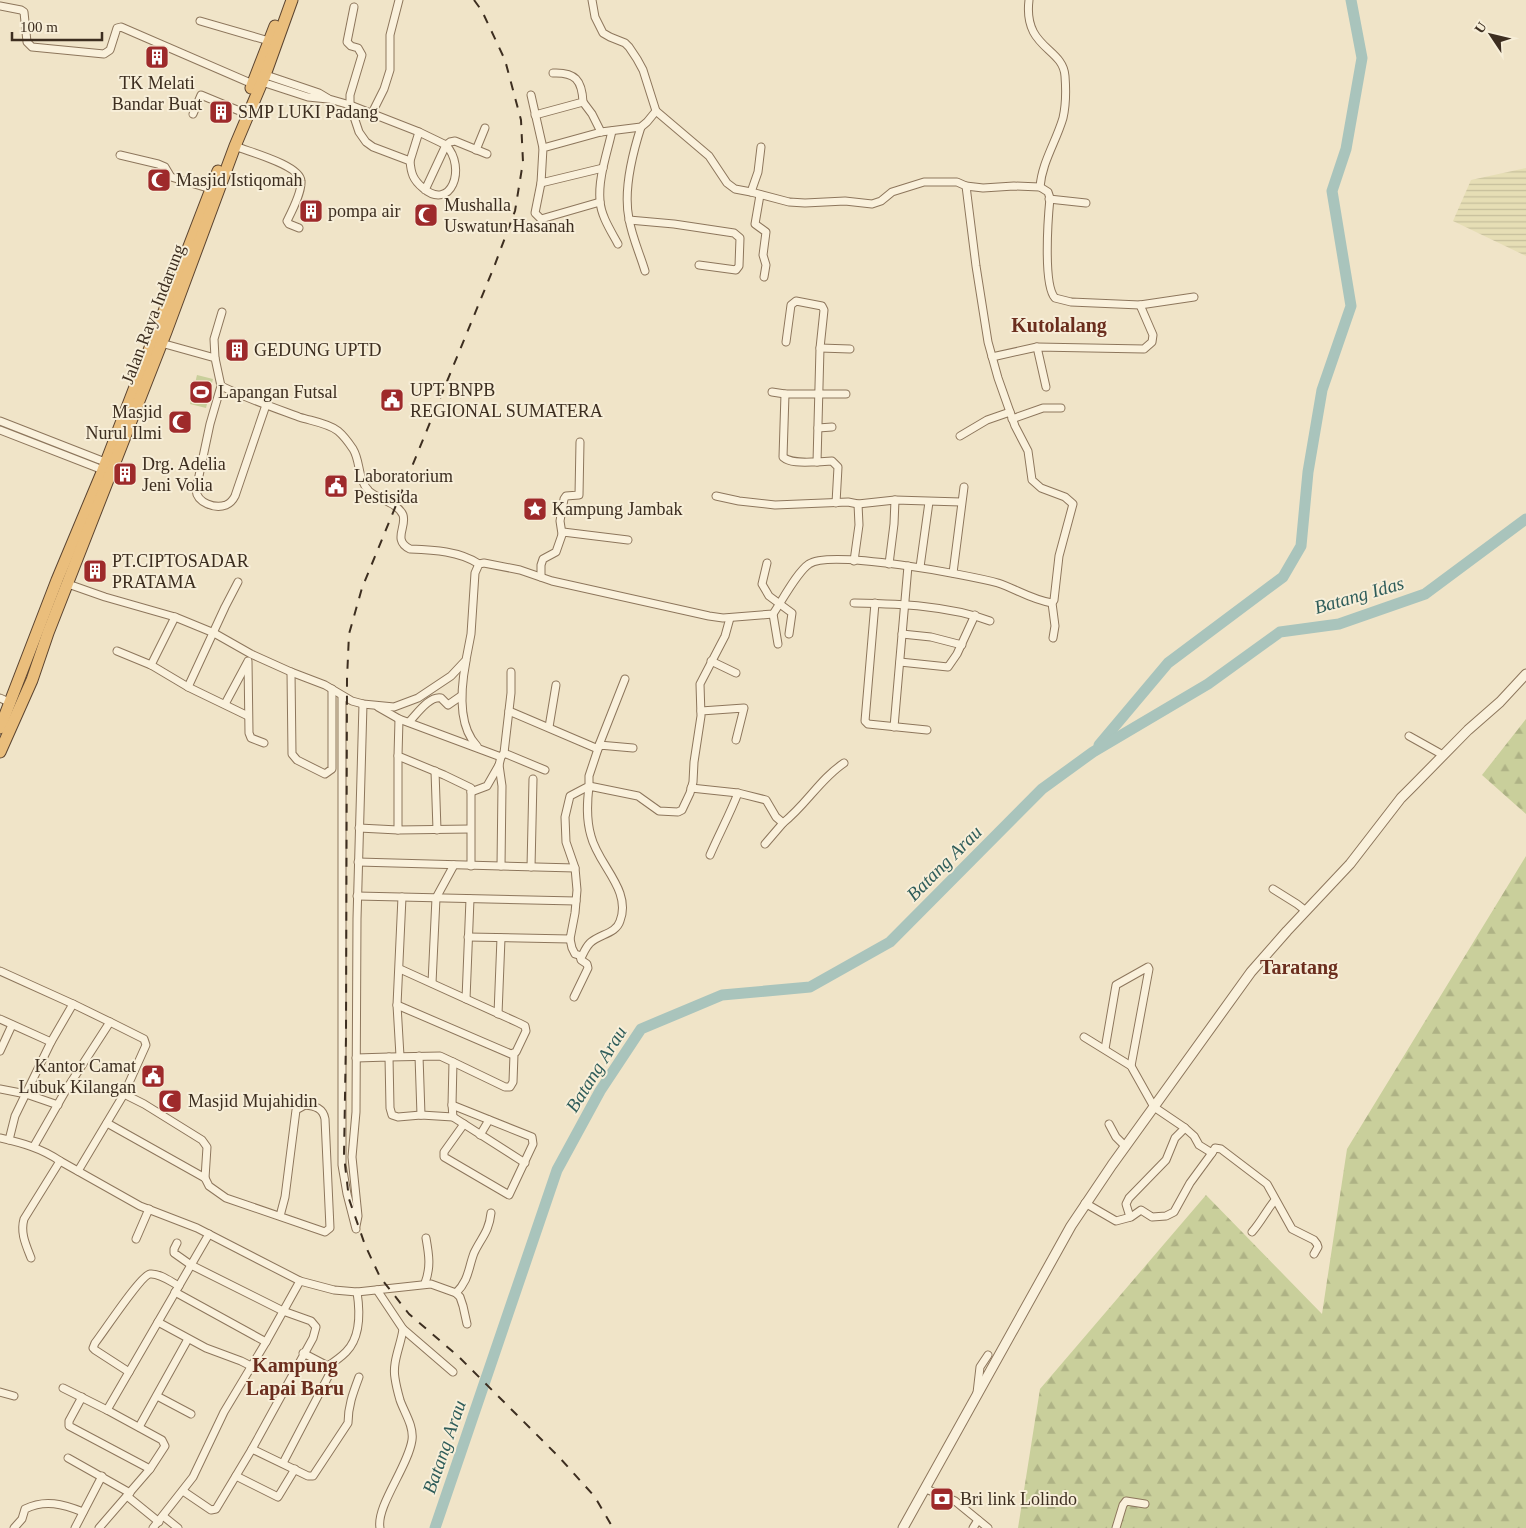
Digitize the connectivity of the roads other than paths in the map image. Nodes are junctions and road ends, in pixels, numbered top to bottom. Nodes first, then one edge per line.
1 (285, 0) edge
2 (292, 0) edge
3 (399, 0) edge
4 (592, 0) edge
5 (1029, 0) edge
6 (0, 6) edge
7 (354, 7) dead end
8 (200, 21) dead end
9 (269, 41) junction
10 (553, 73) dead end
11 (258, 80) junction
12 (531, 95) dead end
13 (583, 102) junction
14 (350, 105) junction
15 (656, 111) junction
16 (242, 112) junction
17 (372, 113) junction
18 (193, 114) dead end
19 (535, 115) junction
20 (641, 127) junction
21 (485, 128) dead end
22 (419, 132) junction
23 (601, 132) junction
24 (612, 132) junction
25 (446, 145) junction
26 (235, 146) junction
27 (761, 146) dead end
28 (543, 148) junction
29 (476, 150) junction
30 (487, 154) dead end
31 (120, 156) dead end
32 (410, 161) junction
33 (604, 168) junction
34 (541, 183) junction
35 (216, 184) junction
36 (966, 186) junction
37 (1040, 187) junction
38 (425, 190) junction
39 (751, 192) junction
40 (760, 195) junction
41 (1050, 199) junction
42 (600, 202) junction
43 (1086, 203) dead end
44 (629, 220) junction
45 (299, 228) dead end
46 (618, 244) dead end
47 (699, 265) dead end
48 (645, 271) dead end
49 (764, 277) dead end
50 (1194, 297) dead end
51 (1140, 305) junction
52 (222, 312) dead end
53 (161, 335) junction
54 (786, 342) dead end
55 (1037, 347) junction
56 (820, 348) junction
57 (850, 349) dead end
58 (992, 356) junction
59 (215, 358) junction
60 (221, 386) junction
61 (1046, 387) dead end
62 (772, 392) dead end
63 (785, 394) junction
64 (818, 394) junction
65 (846, 394) dead end
66 (266, 405) junction
67 (1060, 408) dead end
68 (1011, 415) junction
69 (0, 421) edge
70 (818, 428) junction
71 (832, 428) dead end
72 (0, 430) edge
73 (960, 436) dead end
74 (580, 442) dead end
75 (817, 462) junction
76 (104, 466) junction
77 (964, 487) dead end
78 (716, 496) dead end
79 (894, 500) junction
80 (929, 502) junction
81 (961, 502) junction
82 (836, 503) junction
83 (858, 504) junction
84 (562, 534) junction
85 (628, 540) dead end
86 (854, 561) junction
87 (767, 563) dead end
88 (479, 564) junction
89 (889, 564) junction
90 (908, 566) junction
91 (920, 567) junction
92 (953, 573) junction
93 (541, 577) junction
94 (238, 582) dead end
95 (68, 584) junction
96 (1052, 602) junction
97 (854, 603) dead end
98 (875, 603) junction
99 (780, 604) junction
100 (905, 606) junction
101 (774, 614) junction
102 (975, 615) junction
103 (175, 617) junction
104 (730, 618) junction
105 (990, 620) dead end
106 (214, 633) junction
107 (790, 634) dead end
108 (902, 634) junction
109 (1053, 638) dead end
110 (778, 644) dead end
111 (962, 645) junction
112 (117, 651) dead end
113 (250, 657) junction
114 (466, 660) junction
115 (711, 661) junction
116 (900, 662) junction
117 (151, 665) junction
118 (291, 672) junction
119 (511, 672) dead end
120 (736, 673) dead end
121 (1526, 674) edge
122 (625, 679) dead end
123 (556, 685) dead end
124 (188, 687) junction
125 (332, 689) junction
126 (342, 696) junction
127 (461, 696) junction
128 (5, 700) edge
129 (225, 704) junction
130 (363, 704) junction
131 (377, 706) junction
132 (509, 711) junction
133 (701, 711) junction
134 (248, 716) junction
135 (399, 719) junction
136 (409, 722) junction
137 (549, 727) junction
138 (894, 727) junction
139 (0, 728) edge
140 (927, 730) dead end
141 (1410, 736) dead end
142 (736, 740) dead end
143 (264, 744) dead end
144 (598, 747) junction
145 (479, 748) junction
146 (633, 748) dead end
147 (0, 752) edge
148 (503, 755) junction
149 (1443, 755) junction
150 (398, 756) junction
151 (844, 763) dead end
152 (499, 765) junction
153 (544, 770) dead end
154 (435, 771) junction
155 (534, 779) dead end
156 (589, 786) junction
157 (691, 788) junction
158 (472, 792) junction
159 (738, 793) junction
160 (782, 823) junction
161 (359, 828) junction
162 (470, 829) junction
163 (398, 830) junction
164 (437, 830) junction
165 (765, 844) dead end
166 (710, 855) dead end
167 (358, 862) junction
168 (454, 865) junction
169 (471, 866) junction
170 (501, 866) junction
171 (531, 867) junction
172 (575, 868) junction
173 (1273, 889) dead end
174 (357, 896) junction
175 (402, 897) junction
176 (436, 898) junction
177 (470, 898) junction
178 (576, 901) junction
179 (1306, 911) junction
180 (468, 937) junction
181 (501, 938) junction
182 (570, 939) junction
183 (580, 956) junction
184 (400, 969) junction
185 (0, 971) edge
186 (432, 983) junction
187 (574, 997) dead end
188 (466, 999) junction
189 (73, 1004) junction
190 (397, 1005) junction
191 (498, 1014) junction
192 (0, 1019) edge
193 (110, 1022) junction
194 (12, 1025) junction
195 (1084, 1038) dead end
196 (51, 1042) junction
197 (1105, 1049) junction
198 (0, 1051) edge
199 (514, 1054) junction
200 (400, 1056) junction
201 (419, 1056) junction
202 (389, 1057) junction
203 (356, 1058) junction
204 (452, 1062) junction
205 (1131, 1066) junction
206 (0, 1089) edge
207 (26, 1094) junction
208 (124, 1094) junction
209 (58, 1105) junction
210 (452, 1105) junction
211 (1154, 1107) junction
212 (421, 1115) junction
213 (453, 1117) junction
214 (489, 1120) junction
215 (107, 1123) junction
216 (464, 1124) junction
217 (1109, 1124) dead end
218 (1185, 1128) junction
219 (480, 1135) junction
220 (0, 1138) edge
221 (9, 1140) junction
222 (34, 1146) junction
223 (1125, 1146) junction
224 (1212, 1153) junction
225 (60, 1161) junction
226 (525, 1163) junction
227 (78, 1171) junction
228 (205, 1178) junction
229 (1275, 1200) junction
230 (1085, 1203) junction
231 (149, 1209) junction
232 (491, 1213) dead end
233 (280, 1216) junction
234 (1130, 1217) junction
235 (1252, 1232) dead end
236 (209, 1234) junction
237 (426, 1238) dead end
238 (136, 1239) dead end
239 (177, 1243) dead end
240 (1314, 1254) dead end
241 (31, 1258) dead end
242 (191, 1265) junction
243 (300, 1281) junction
244 (425, 1283) junction
245 (177, 1289) junction
246 (377, 1290) junction
247 (357, 1292) junction
248 (456, 1293) junction
249 (284, 1311) junction
250 (158, 1322) junction
251 (467, 1324) dead end
252 (403, 1329) junction
253 (188, 1339) junction
254 (266, 1342) junction
255 (303, 1353) junction
256 (988, 1355) dead end
257 (251, 1366) junction
258 (328, 1366) junction
259 (129, 1372) junction
260 (453, 1372) dead end
261 (359, 1377) dead end
262 (64, 1388) dead end
263 (0, 1392) edge
264 (14, 1396) dead end
265 (157, 1396) junction
266 (977, 1396) junction
267 (82, 1397) junction
268 (107, 1410) junction
269 (191, 1414) dead end
270 (138, 1427) junction
271 (252, 1449) junction
272 (68, 1458) dead end
273 (283, 1463) junction
274 (150, 1469) junction
275 (295, 1469) junction
276 (102, 1476) junction
277 (236, 1476) junction
278 (926, 1489) junction
279 (183, 1491) junction
280 (128, 1495) junction
281 (1145, 1504) dead end
282 (83, 1512) junction
283 (161, 1519) junction
284 (978, 1520) junction
285 (379, 1527) edge
286 (14, 1528) edge
287 (75, 1528) edge
288 (99, 1528) edge
289 (153, 1528) edge
290 (178, 1528) edge
291 (903, 1528) edge
292 (973, 1528) edge
293 (988, 1528) edge
294 (1116, 1528) edge

1 - 9 highway, Jalan Raya Indarung
2 - 11 highway, Jalan Raya Indarung
3 - 17 street
4 - 15 street
5 - 37 street
6 - 11 street
7 - 14 street
8 - 9 street
9 - 11 highway, Jalan Raya Indarung
10 - 13 street
11 - 14 street
11 - 16 highway, Jalan Raya Indarung
11 - 26 highway, Jalan Raya Indarung
12 - 19 street
13 - 19 street
13 - 23 street
14 - 17 street
14 - 32 street
15 - 20 street
15 - 39 street
16 - 18 street
16 - 35 highway, Jalan Raya Indarung
17 - 22 street
19 - 28 street
20 - 24 street
20 - 44 street
21 - 29 street
22 - 25 street
22 - 32 street
23 - 24 street
23 - 28 street
24 - 33 street
25 - 29 street
25 - 38 street
25 - 38 street
26 - 35 highway, Jalan Raya Indarung
26 - 45 street
27 - 39 street
28 - 34 street
29 - 30 street
31 - 35 street
32 - 38 street
33 - 34 street
33 - 42 street
34 - 42 street
35 - 53 highway, Jalan Raya Indarung
36 - 37 street
36 - 40 street
36 - 58 street
37 - 41 street
39 - 40 street
40 - 49 street
41 - 43 street
41 - 51 street
42 - 46 street
44 - 47 street
44 - 48 street
50 - 51 street
51 - 55 street
52 - 59 street
53 - 59 street
53 - 76 highway, Jalan Raya Indarung
53 - 95 highway, Jalan Raya Indarung
54 - 56 street
55 - 58 street
55 - 61 street
56 - 57 street
56 - 64 street
58 - 68 street
59 - 60 street
60 - 66 street
60 - 66 street
62 - 63 street
63 - 64 street
63 - 75 street
64 - 65 street
64 - 70 street
66 - 88 street
67 - 68 street
68 - 73 street
68 - 96 street
69 - 76 street
70 - 71 street
70 - 75 street
72 - 76 street
74 - 84 street
75 - 82 street
76 - 128 highway, Jalan Raya Indarung
77 - 81 street
78 - 82 street
79 - 80 street
79 - 83 street
79 - 89 street
80 - 81 street
80 - 91 street
81 - 92 street
82 - 83 street
83 - 86 street
84 - 85 street
84 - 93 street
86 - 89 street
86 - 99 street
87 - 99 street
88 - 93 street
88 - 114 street
89 - 90 street
90 - 91 street
90 - 100 street
91 - 92 street
92 - 96 street
93 - 104 street
94 - 106 street
95 - 103 street
95 - 147 highway, Jalan Raya Indarung
96 - 109 street
97 - 98 street
98 - 100 street
98 - 138 street
99 - 101 street
99 - 107 street
100 - 102 street
100 - 108 street
101 - 104 street
101 - 110 street
102 - 105 street
102 - 111 street
103 - 106 street
103 - 117 street
104 - 115 street
106 - 113 street
106 - 124 street
108 - 111 street
108 - 116 street
111 - 116 street
112 - 117 street
113 - 118 street
113 - 129 street
113 - 134 street
114 - 127 street
114 - 131 street
115 - 120 street
115 - 133 street
116 - 138 street
117 - 124 street
118 - 125 street
118 - 125 street
119 - 132 street
121 - 149 street
122 - 144 street
123 - 137 street
124 - 129 street
125 - 126 street
126 - 130 street
126 - 203 street
127 - 136 street
127 - 145 street
128 - 139 highway, Jalan Raya Indarung
129 - 134 street
130 - 131 street
130 - 161 street
131 - 135 street
132 - 137 street
132 - 148 street
133 - 142 street
133 - 157 street
134 - 143 street
135 - 136 street
135 - 150 street
136 - 145 street
137 - 144 street
138 - 140 street
141 - 149 street
144 - 146 street
144 - 156 street
145 - 148 street
148 - 152 street
148 - 153 street
149 - 179 street
150 - 154 street
150 - 163 street
151 - 160 street
152 - 158 street
152 - 170 street
154 - 158 street
154 - 164 street
155 - 171 street
156 - 157 street
156 - 172 street
156 - 183 street
157 - 159 street
158 - 162 street
159 - 160 street
159 - 166 street
160 - 165 street
161 - 163 street
161 - 167 street
162 - 164 street
162 - 169 street
163 - 164 street
167 - 168 street
167 - 174 street
168 - 169 street
168 - 176 street
169 - 170 street
170 - 171 street
171 - 172 street
172 - 178 street
173 - 179 street
174 - 175 street
174 - 203 street
175 - 176 street
175 - 184 street
176 - 177 street
176 - 186 street
177 - 178 street
177 - 180 street
178 - 182 street
179 - 211 street
180 - 181 street
180 - 188 street
181 - 182 street
181 - 191 street
182 - 183 street
183 - 187 street
184 - 186 street
184 - 190 street
185 - 189 street
186 - 188 street
188 - 191 street
189 - 193 street
189 - 196 street
190 - 199 street
190 - 200 street
191 - 199 street
192 - 194 street
193 - 208 street
193 - 209 street
194 - 196 street
194 - 198 street
195 - 197 street
196 - 207 street
197 - 205 street
197 - 205 street
199 - 204 street
200 - 201 street
200 - 202 street
201 - 204 street
201 - 212 street
202 - 203 street
202 - 212 street
204 - 210 street
205 - 211 street
206 - 207 street
207 - 209 street
207 - 221 street
208 - 215 street
208 - 228 street
209 - 222 street
210 - 213 street
210 - 214 street
211 - 218 street
211 - 223 street
212 - 213 street
213 - 216 street
214 - 219 street
214 - 226 street
215 - 227 street
215 - 228 street
216 - 219 street
216 - 226 street
217 - 223 street
218 - 224 street
218 - 234 street
219 - 226 street
220 - 221 street
221 - 222 street
222 - 225 street
223 - 230 street
224 - 229 street
224 - 234 street
225 - 227 street
225 - 241 street
227 - 231 street
228 - 233 street
229 - 235 street
229 - 240 street
230 - 234 street
230 - 266 street
231 - 236 street
231 - 238 street
232 - 248 street
233 - 233 street
236 - 242 street
236 - 243 street
237 - 244 street
239 - 242 street
242 - 245 street
242 - 249 street
243 - 247 street
243 - 249 street
244 - 246 street
244 - 248 street
245 - 250 street
245 - 254 street
245 - 259 street
246 - 247 street
246 - 252 street
247 - 258 street
248 - 251 street
249 - 254 street
249 - 255 street
250 - 253 street
250 - 259 street
252 - 260 street
252 - 285 street
253 - 257 street
253 - 265 street
254 - 257 street
255 - 258 street
255 - 271 street
256 - 266 street
257 - 279 street
258 - 273 street
259 - 268 street
261 - 275 street
262 - 267 street
263 - 264 street
265 - 269 street
265 - 270 street
266 - 278 street
267 - 268 street
267 - 274 street
268 - 270 street
270 - 274 street
271 - 273 street
271 - 277 street
272 - 276 street
273 - 275 street
274 - 280 street
275 - 277 street
276 - 280 street
276 - 282 street
277 - 279 street
278 - 284 street
278 - 291 street
279 - 283 street
280 - 283 street
280 - 288 street
281 - 294 street
282 - 286 street
282 - 287 street
283 - 289 street
283 - 290 street
284 - 292 street
284 - 293 street

